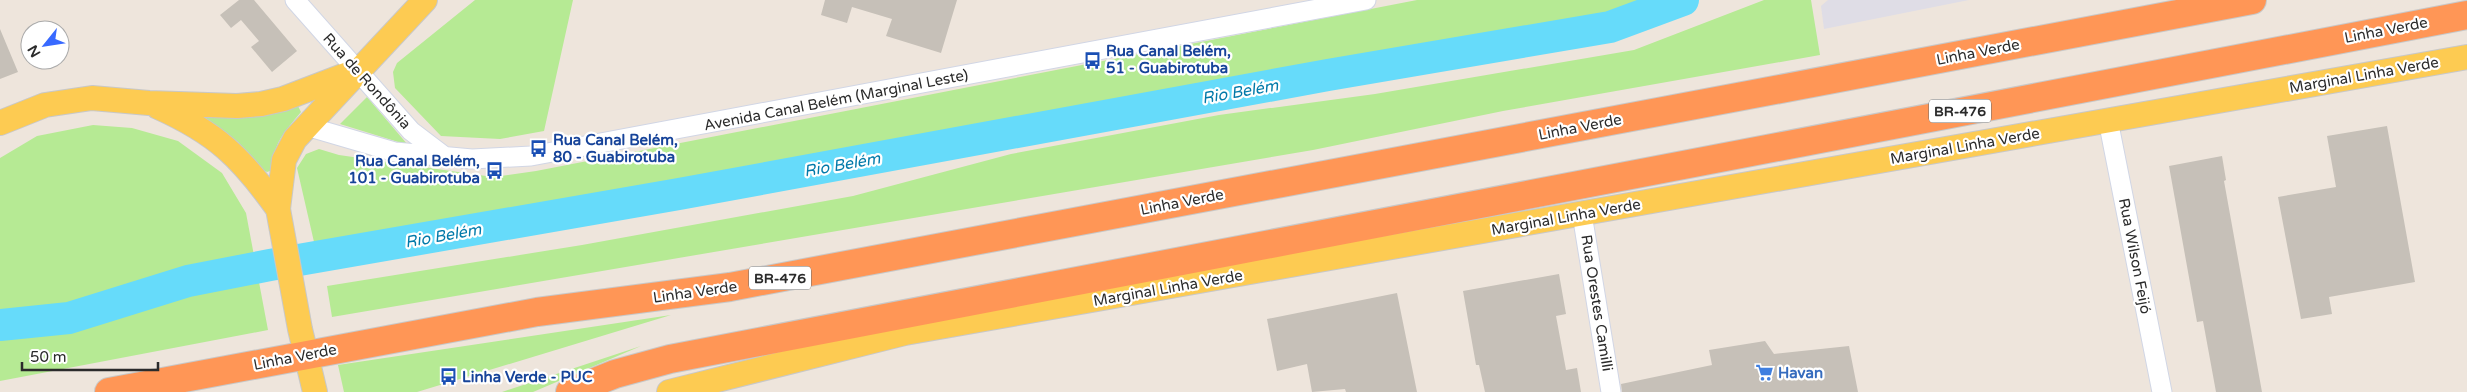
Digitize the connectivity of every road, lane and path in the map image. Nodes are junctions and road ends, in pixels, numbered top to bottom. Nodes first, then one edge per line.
1 (295, 0) edge
2 (425, 0) edge
3 (1366, 0) edge
4 (2252, 0) edge
5 (2467, 14) edge
6 (2467, 57) edge
7 (358, 70) junction
8 (148, 103) junction
9 (2108, 120) junction
10 (0, 123) edge
11 (306, 126) junction
12 (444, 156) junction
13 (278, 209) junction
14 (1582, 214) junction
15 (306, 356) junction
16 (109, 392) edge
17 (315, 392) edge
18 (570, 392) edge
19 (669, 392) edge
20 (1611, 392) edge
21 (2162, 392) edge

1 - 7 street, Rua de Rondônia
2 - 7 main road
3 - 12 street, Avenida Canal Belém (Marginal Leste)
4 - 15 highway, Linha Verde / BR-476
5 - 18 highway, Linha Verde / BR-476
6 - 9 main road, Marginal Linha Verde
7 - 8 main road
7 - 11 main road
7 - 12 street, Rua de Rondônia
8 - 10 main road
8 - 13 main road
9 - 14 main road, Marginal Linha Verde
9 - 21 street, Rua Wilson Feijó
11 - 12 street, Avenida Canal Belém (Marginal Leste)
11 - 13 main road
13 - 15 main road
14 - 19 main road, Marginal Linha Verde
14 - 20 street, Rua Orestes Camilli
15 - 16 highway, Linha Verde / BR-476
15 - 17 main road

